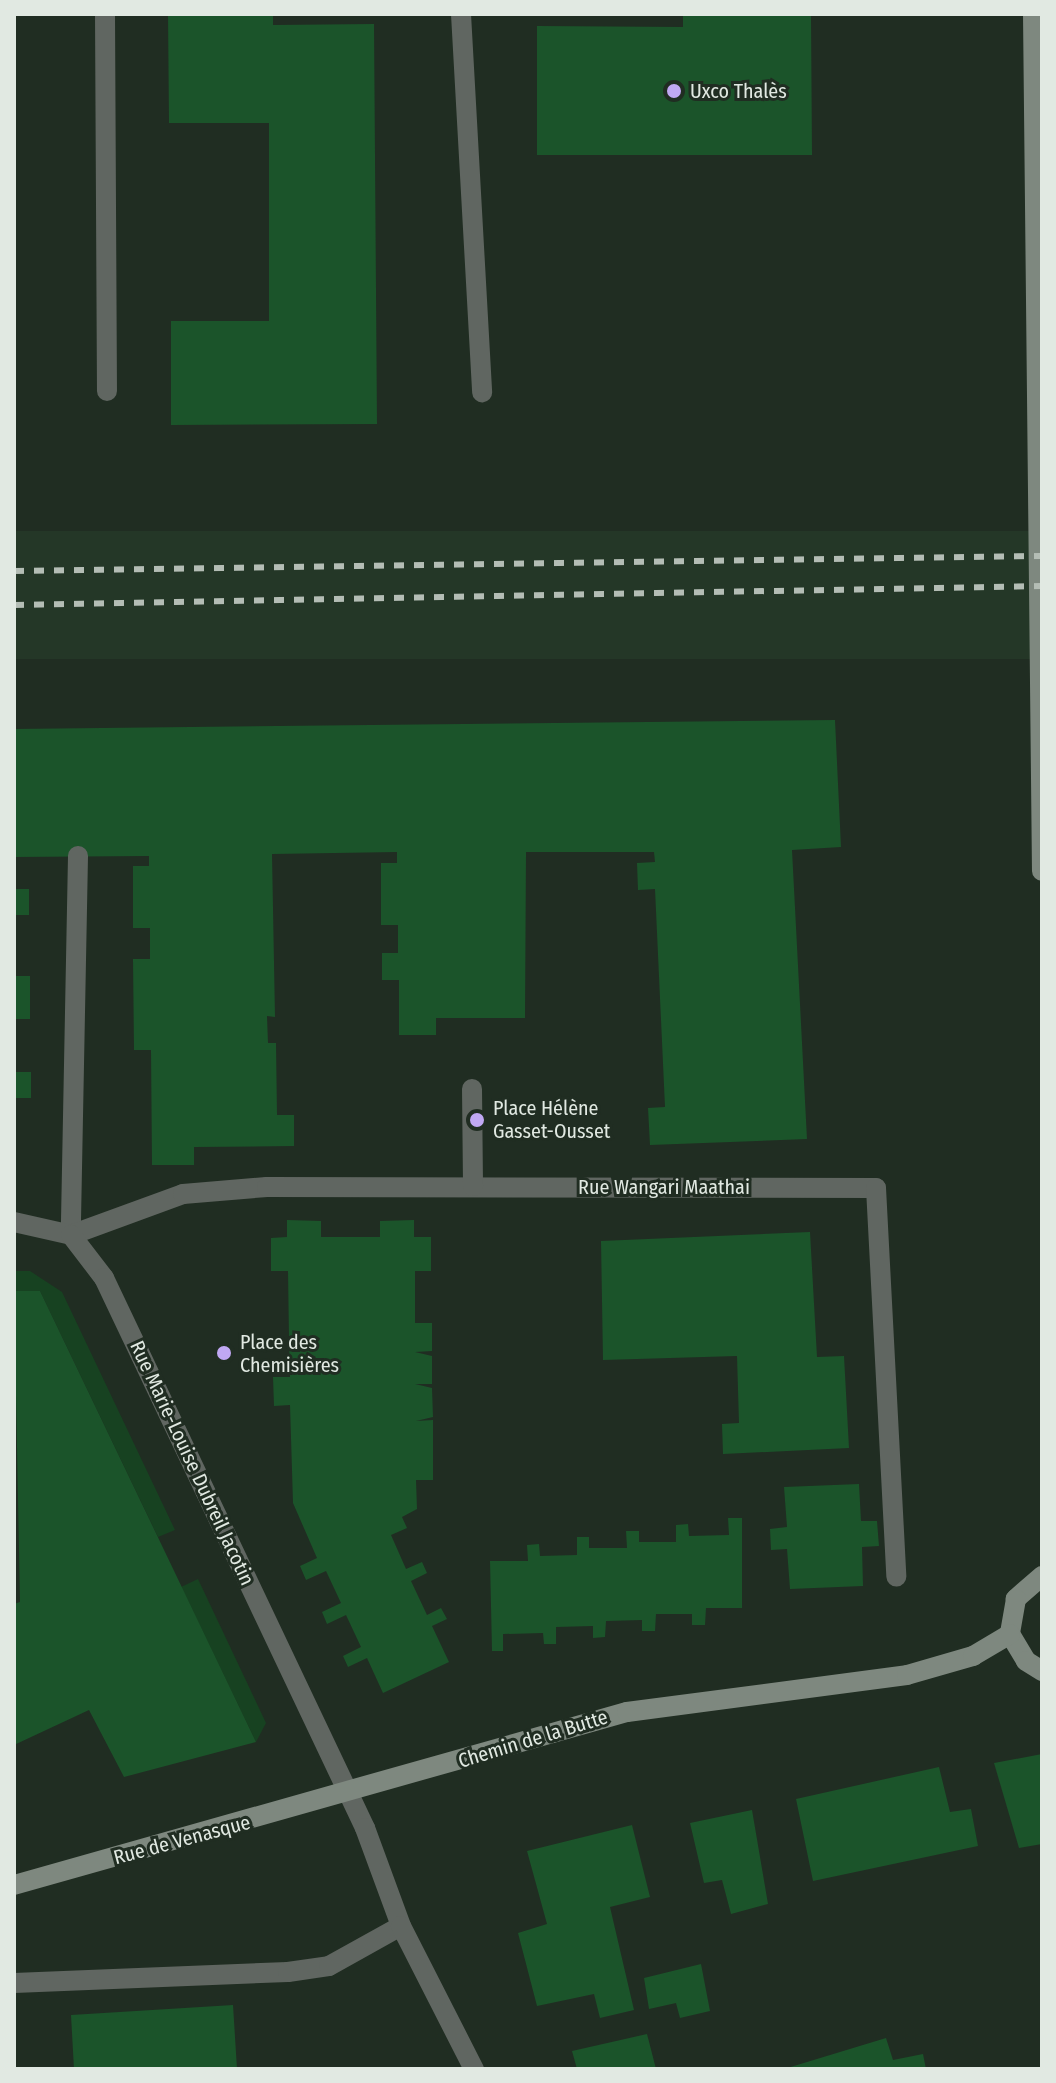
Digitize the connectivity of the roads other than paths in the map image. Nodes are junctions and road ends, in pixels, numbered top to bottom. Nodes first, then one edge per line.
1 (105, 14) edge
2 (461, 14) edge
3 (1033, 14) edge
4 (107, 391) dead end
5 (482, 392) dead end
6 (78, 856) dead end
7 (1042, 871) edge
8 (472, 1089) dead end
9 (473, 1186) junction
10 (14, 1222) edge
11 (71, 1235) junction
12 (896, 1576) dead end
13 (1042, 1576) edge
14 (1010, 1634) junction
15 (1042, 1671) edge
16 (349, 1796) junction
17 (14, 1885) edge
18 (401, 1926) junction
19 (14, 1983) edge
20 (474, 2069) edge

1 - 4 street
2 - 5 street
3 - 7 street
6 - 11 street
8 - 9 street
9 - 11 street, Rue Wangari Maathai
9 - 12 street, Rue Wangari Maathai
10 - 11 street
11 - 16 street, Rue Marie-Louise Dubreil Jacotin
13 - 14 street
14 - 15 street
14 - 16 street, Chemin de la Butte
16 - 17 street, Rue de Venasque
16 - 18 street
18 - 19 street
18 - 20 street

